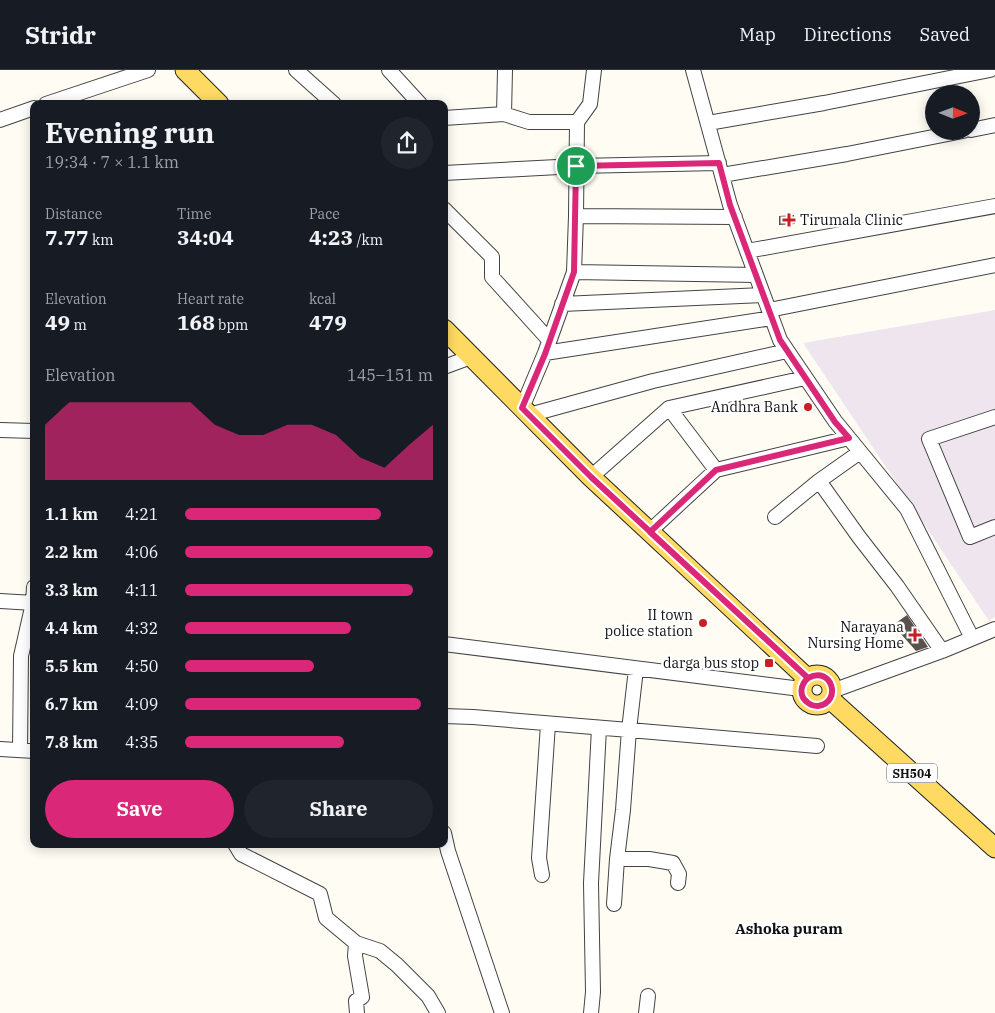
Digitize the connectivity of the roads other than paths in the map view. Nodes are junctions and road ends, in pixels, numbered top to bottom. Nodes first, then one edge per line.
1 (148, 70) edge
2 (296, 70) edge
3 (389, 70) edge
4 (505, 70) edge
5 (594, 70) edge
6 (696, 70) edge
7 (990, 70) edge
8 (188, 71) edge
9 (402, 77) edge
10 (58, 100) edge
11 (215, 100) edge
12 (330, 100) edge
13 (417, 100) edge
14 (30, 109) edge
15 (504, 114) junction
16 (448, 118) edge
17 (0, 120) edge
18 (577, 122) junction
19 (708, 123) junction
20 (995, 125) edge
21 (980, 128) edge
22 (925, 139) edge
23 (576, 166) junction
24 (721, 169) junction
25 (448, 173) edge
26 (995, 206) edge
27 (448, 212) edge
28 (576, 216) junction
29 (735, 217) junction
30 (747, 251) junction
31 (995, 264) edge
32 (574, 272) junction
33 (756, 275) junction
34 (763, 295) junction
35 (562, 304) junction
36 (770, 314) junction
37 (448, 334) edge
38 (547, 347) junction
39 (787, 352) junction
40 (471, 357) junction
41 (448, 366) edge
42 (805, 378) junction
43 (669, 408) junction
44 (526, 412) junction
45 (995, 417) edge
46 (0, 430) edge
47 (30, 431) edge
48 (849, 438) junction
49 (860, 452) junction
50 (716, 470) junction
51 (591, 477) junction
52 (818, 482) junction
53 (775, 517) dead end
54 (995, 527) edge
55 (650, 532) junction
56 (0, 601) edge
57 (30, 603) edge
58 (30, 616) edge
59 (994, 631) edge
60 (972, 638) junction
61 (448, 645) edge
62 (942, 651) junction
63 (636, 669) junction
64 (804, 683) junction
65 (831, 695) junction
66 (448, 716) edge
67 (548, 724) junction
68 (599, 728) junction
69 (629, 730) junction
70 (817, 746) dead end
71 (0, 749) edge
72 (27, 751) edge
73 (237, 848) edge
74 (447, 848) edge
75 (995, 848) edge
76 (617, 859) junction
77 (542, 875) dead end
78 (678, 883) dead end
79 (614, 904) dead end
80 (356, 944) junction
81 (648, 996) dead end
82 (357, 1013) edge
83 (438, 1013) edge
84 (502, 1013) edge
85 (591, 1013) edge
86 (646, 1013) edge

1 - 10 street
2 - 12 street
3 - 9 street
4 - 15 street
5 - 18 street
6 - 19 street
7 - 19 street
8 - 11 main road
9 - 13 street
14 - 17 street
15 - 16 street
15 - 18 street
18 - 23 street
19 - 24 street
20 - 21 street
22 - 24 street
23 - 24 street
23 - 25 street
23 - 28 street
24 - 29 street
26 - 30 street
27 - 38 street
28 - 29 street
28 - 32 street
29 - 30 street
30 - 33 street
31 - 36 street
32 - 33 street
32 - 35 street
33 - 34 street
34 - 35 street
34 - 36 street
35 - 38 street
36 - 38 street
36 - 39 street
37 - 40 main road
38 - 44 street
39 - 42 street
39 - 44 street
40 - 41 street
40 - 44 main road
42 - 43 street
42 - 48 street
43 - 50 street
43 - 51 street
44 - 51 main road
45 - 54 street
46 - 47 street
48 - 49 street
48 - 50 street
49 - 52 street
49 - 60 street
50 - 55 street
51 - 55 main road
52 - 53 street
52 - 62 street
55 - 64 main road
56 - 57 street
58 - 72 street
59 - 60 street
60 - 62 street
61 - 63 street
62 - 65 street
63 - 64 street
63 - 69 street
64 - 65 main road, SH504
64 - 65 main road
65 - 75 main road, SH504
66 - 67 street
67 - 68 street
67 - 77 street
68 - 69 street
68 - 85 street
69 - 70 street
69 - 76 street
71 - 72 street
73 - 80 street
74 - 84 street
76 - 78 street
76 - 79 street
80 - 82 street
80 - 83 street
81 - 86 street

